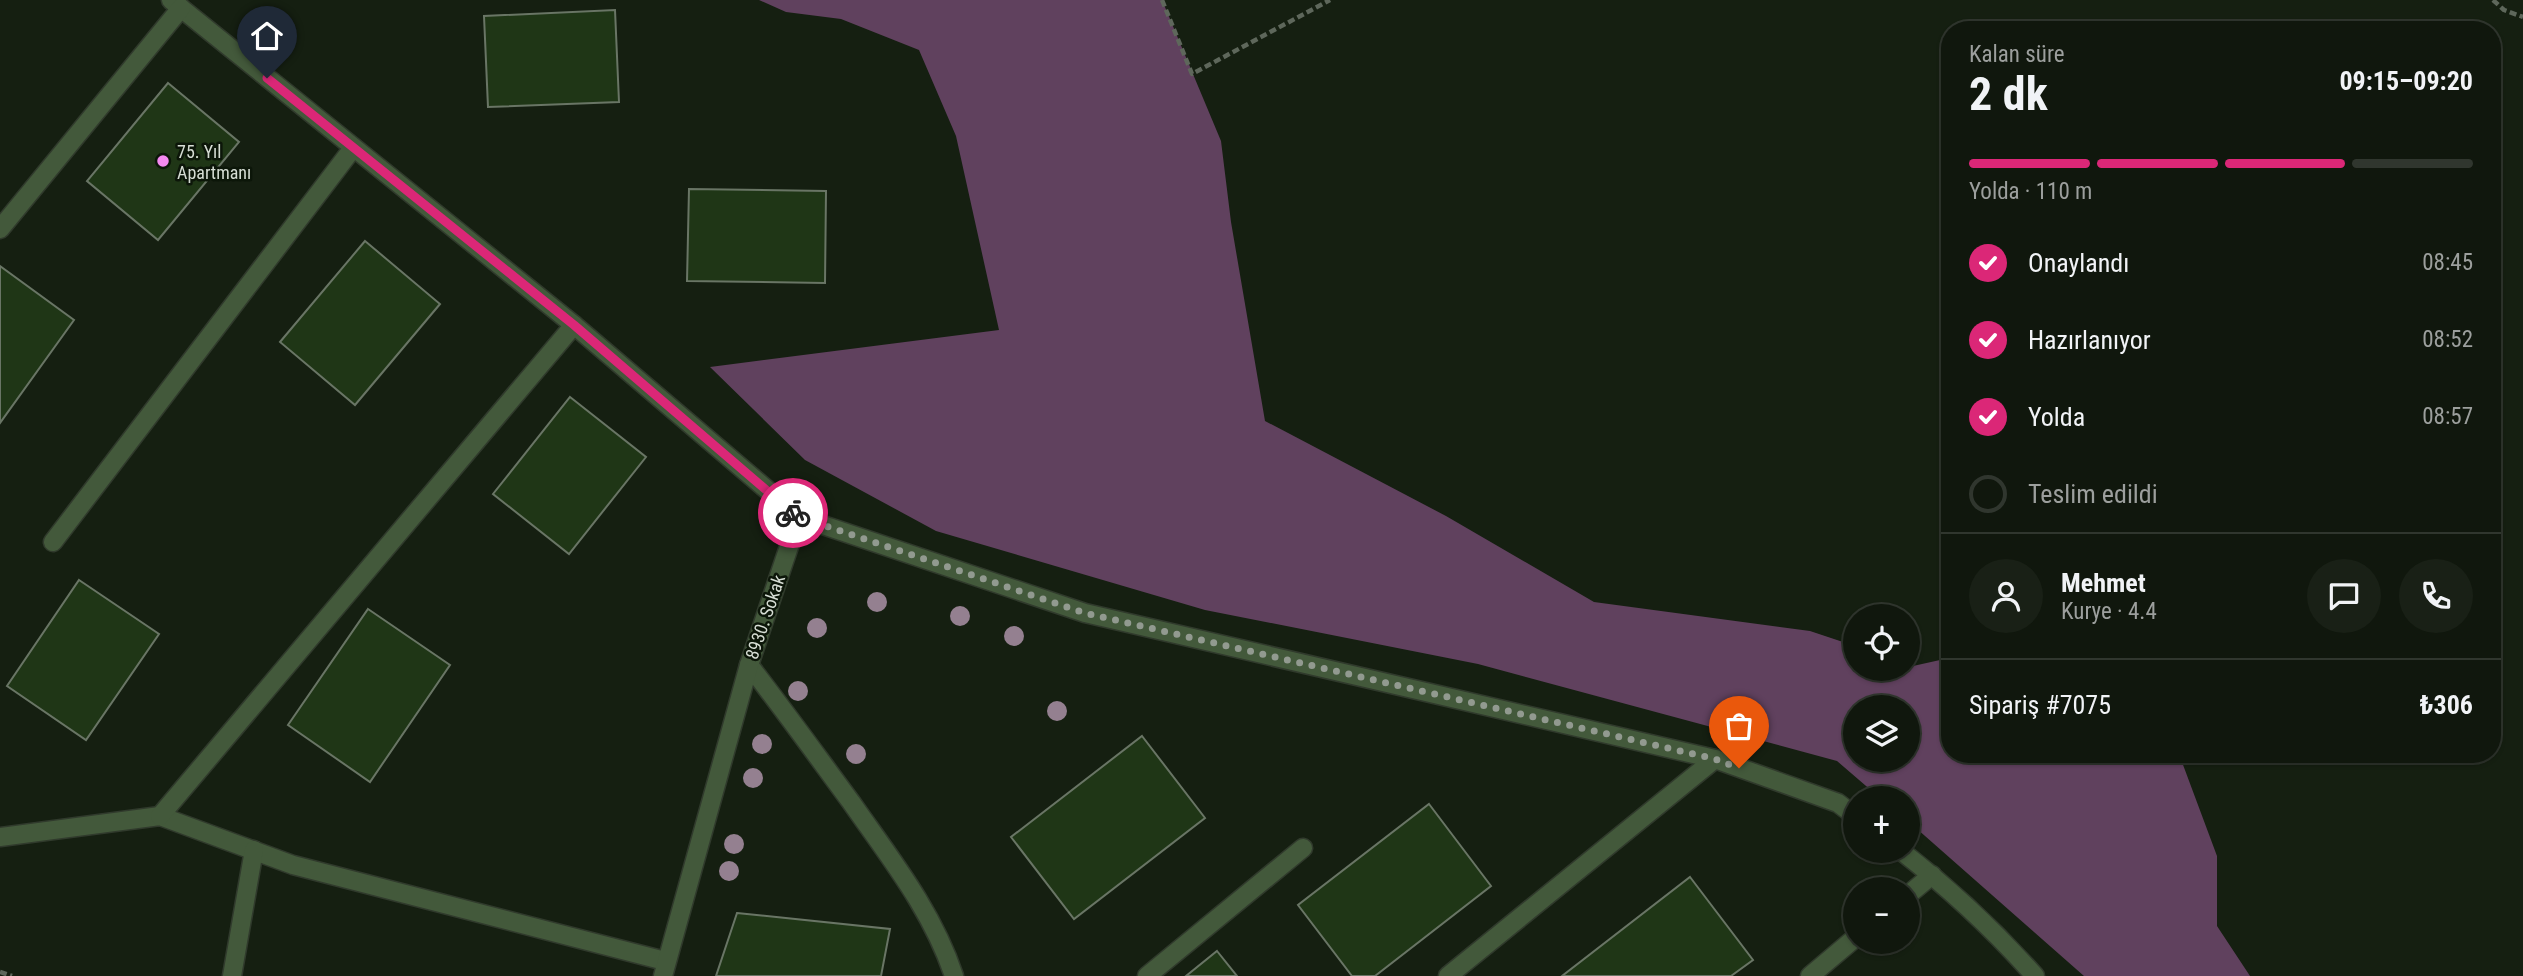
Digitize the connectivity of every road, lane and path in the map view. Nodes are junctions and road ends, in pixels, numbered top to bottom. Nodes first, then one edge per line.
1 (1161, 0) edge
2 (1330, 0) edge
3 (2493, 0) edge
4 (176, 4) edge
5 (2523, 17) edge
6 (353, 148) junction
7 (0, 229) edge
8 (574, 325) junction
9 (799, 517) junction
10 (52, 542) dead end
11 (749, 665) junction
12 (1715, 759) junction
13 (1843, 807) edge
14 (160, 816) junction
15 (0, 837) edge
16 (1303, 848) dead end
17 (254, 850) junction
18 (1917, 863) edge
19 (1932, 874) junction
20 (1920, 884) edge
21 (1843, 949) edge
22 (664, 969) edge
23 (0, 972) edge
24 (12, 976) edge
25 (232, 976) edge
26 (954, 976) edge
27 (1147, 976) edge
28 (1447, 976) edge
29 (1810, 976) edge
30 (2035, 976) edge

1 - 2 path
3 - 5 path
4 - 6 street
4 - 7 street
6 - 8 street
6 - 10 street
8 - 9 street
8 - 14 street
9 - 11 street, 8930. Sokak
9 - 12 street
11 - 22 street, 8930. Sokak
11 - 26 street
12 - 13 street
12 - 28 street
14 - 15 street
14 - 17 street
16 - 27 street
17 - 22 street
17 - 25 street
18 - 19 street
19 - 20 street
19 - 30 street
21 - 29 street
23 - 24 path

